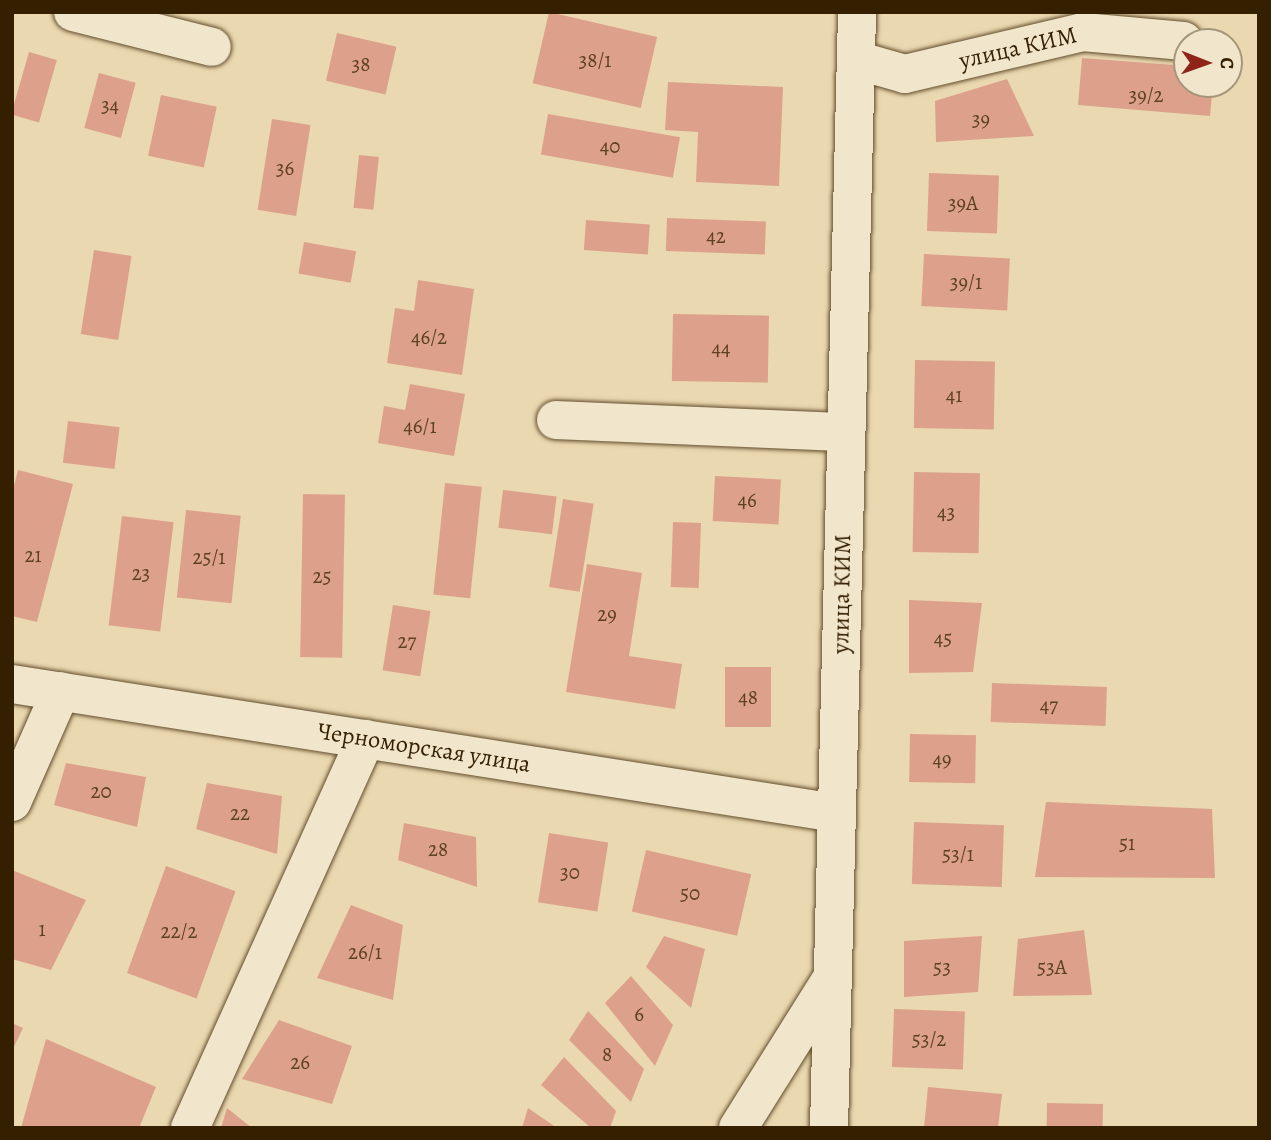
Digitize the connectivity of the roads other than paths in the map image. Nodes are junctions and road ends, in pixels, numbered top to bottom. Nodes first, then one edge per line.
1 (73, 12) edge
2 (857, 12) edge
3 (1173, 40) edge
4 (212, 47) dead end
5 (856, 60) junction
6 (556, 420) dead end
7 (846, 432) junction
8 (12, 684) edge
9 (61, 691) junction
10 (366, 739) junction
11 (12, 802) edge
12 (836, 813) junction
13 (833, 976) junction
14 (190, 1128) edge
15 (738, 1128) edge
16 (828, 1128) edge

1 - 4 street
2 - 5 street, улица КИМ
3 - 5 street, улица КИМ
5 - 7 street, улица КИМ
6 - 7 street
7 - 12 street, улица КИМ
8 - 9 street, Черноморская улица
9 - 10 street, Черноморская улица
9 - 11 street
10 - 12 street, Черноморская улица
10 - 14 street
12 - 13 street, улица КИМ
13 - 15 street
13 - 16 street, улица КИМ

